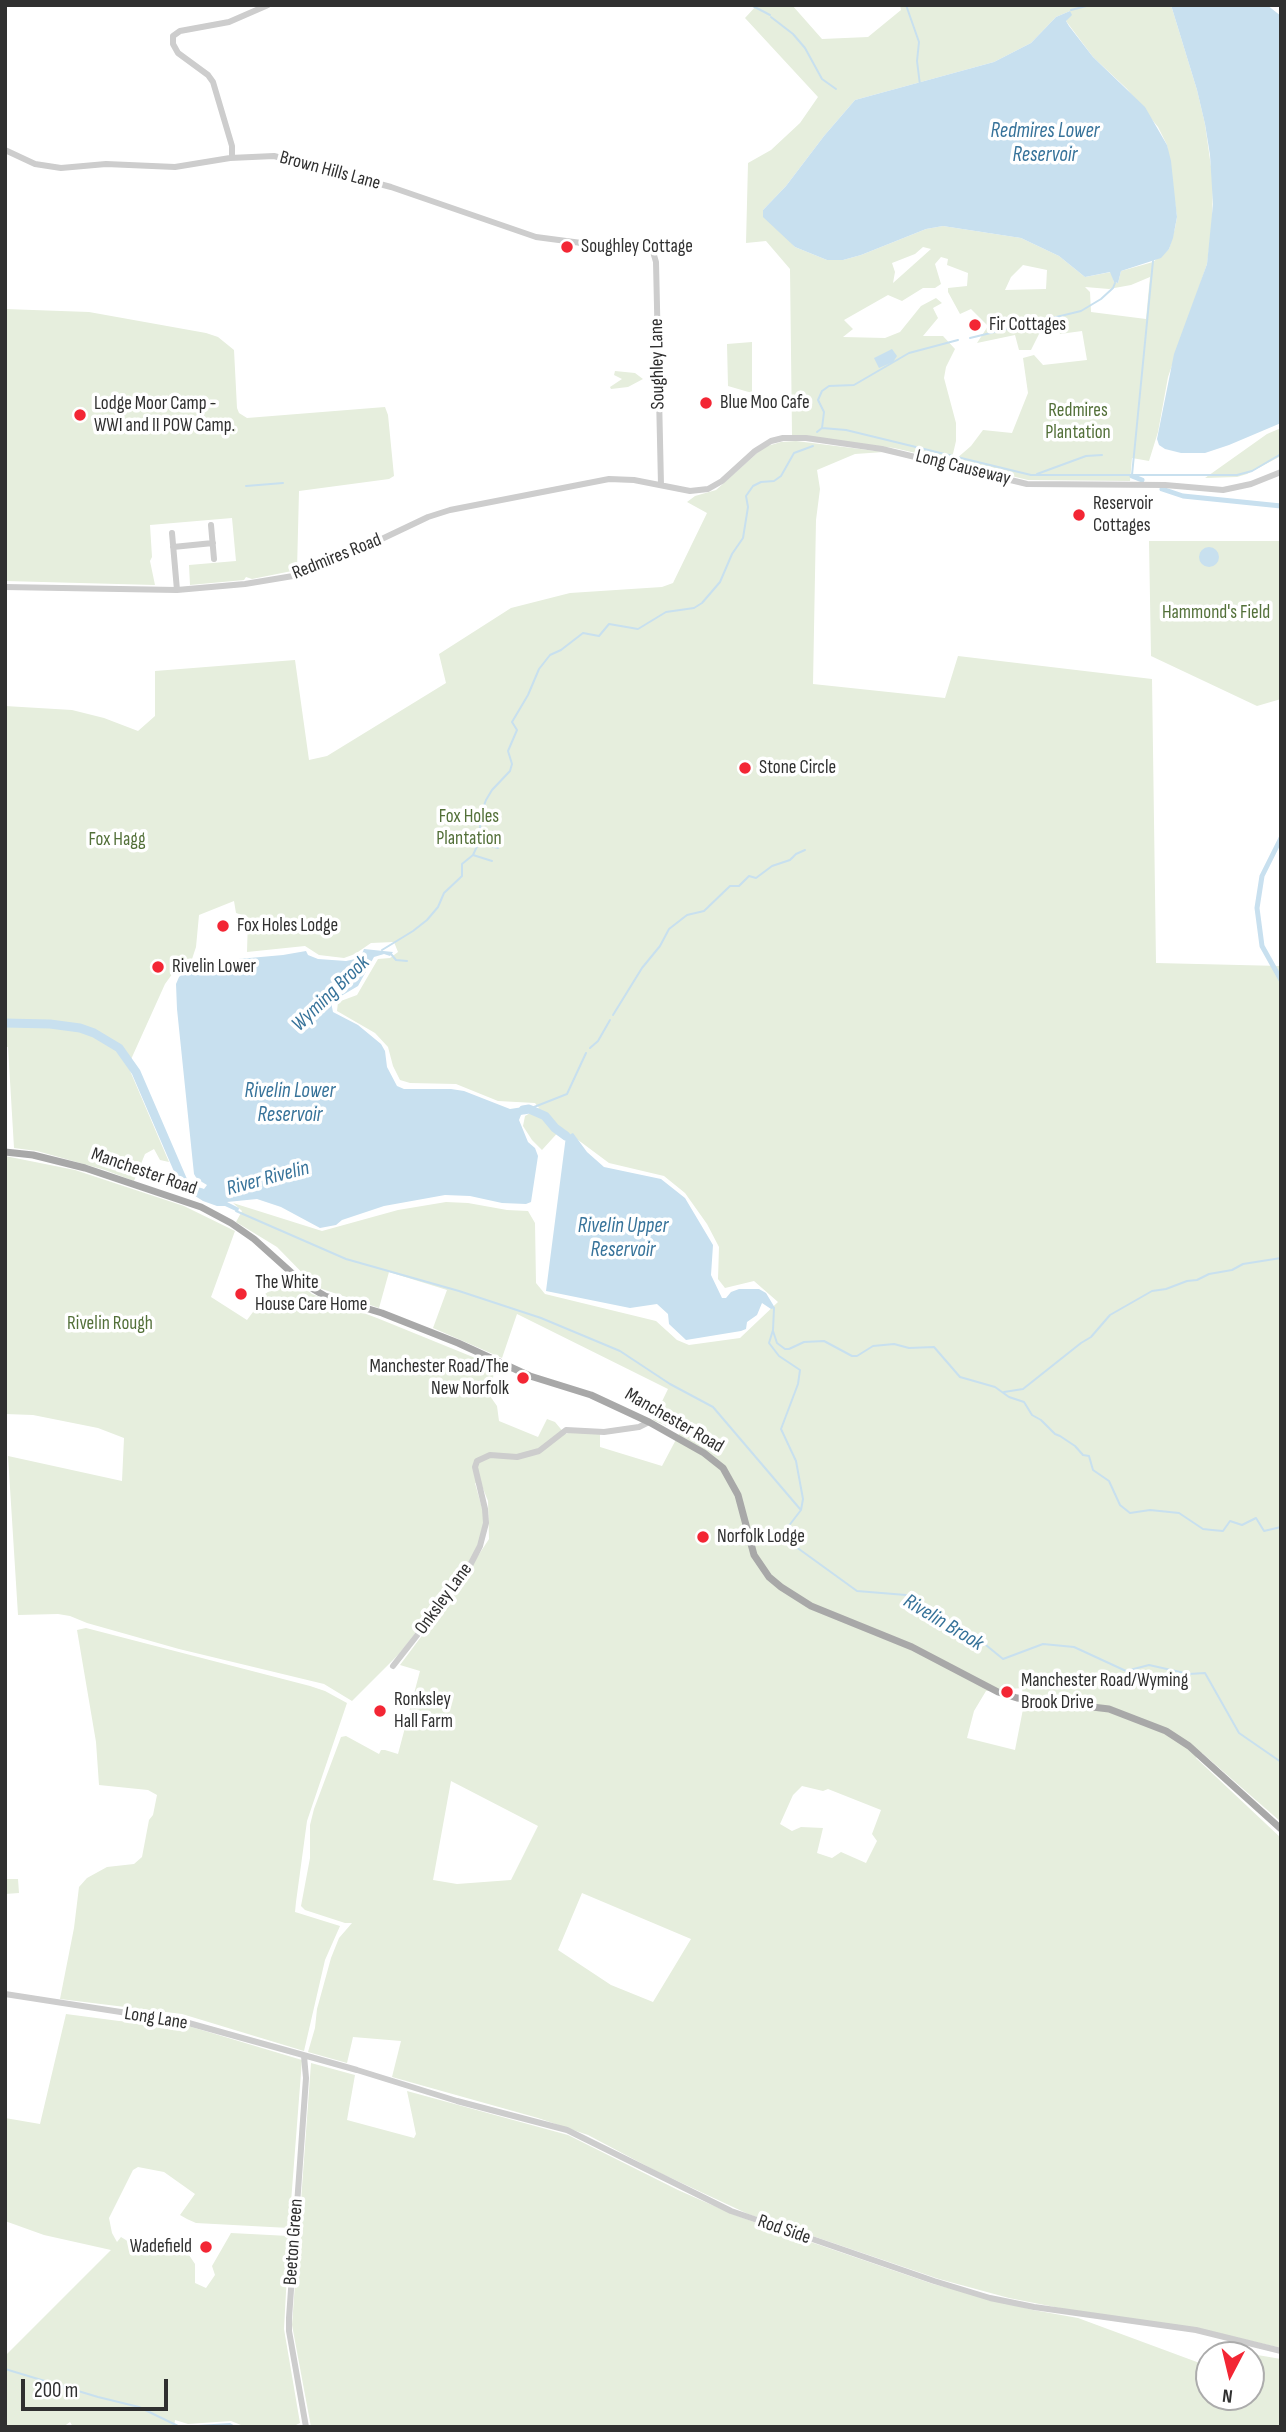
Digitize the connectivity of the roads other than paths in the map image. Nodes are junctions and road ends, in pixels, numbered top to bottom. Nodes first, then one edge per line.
1 (268, 5) edge
2 (5, 150) edge
3 (232, 158) junction
4 (651, 245) joint
5 (1281, 471) edge
6 (661, 485) junction
7 (211, 525) dead end
8 (172, 533) dead end
9 (213, 543) junction
10 (173, 547) junction
11 (214, 559) dead end
12 (5, 587) edge
13 (177, 590) junction
14 (5, 1152) edge
15 (649, 1422) junction
16 (393, 1667) dead end
17 (1281, 1829) edge
18 (5, 1994) edge
19 (304, 2056) junction
20 (1281, 2351) edge
21 (306, 2427) edge

1 - 3 street
2 - 3 street, Brown Hills Lane
3 - 4 street, Brown Hills Lane
4 - 6 street, Soughley Lane
5 - 6 street, Long Causeway
6 - 13 street, Redmires Road
7 - 9 street
8 - 10 street
9 - 10 street
9 - 11 street
10 - 13 street
12 - 13 street, Redmires Road
14 - 15 main road, Manchester Road
15 - 16 street, Onksley Lane
15 - 17 main road, Manchester Road
18 - 19 street, Long Lane
19 - 20 street, Rod Side
19 - 21 street, Beeton Green

